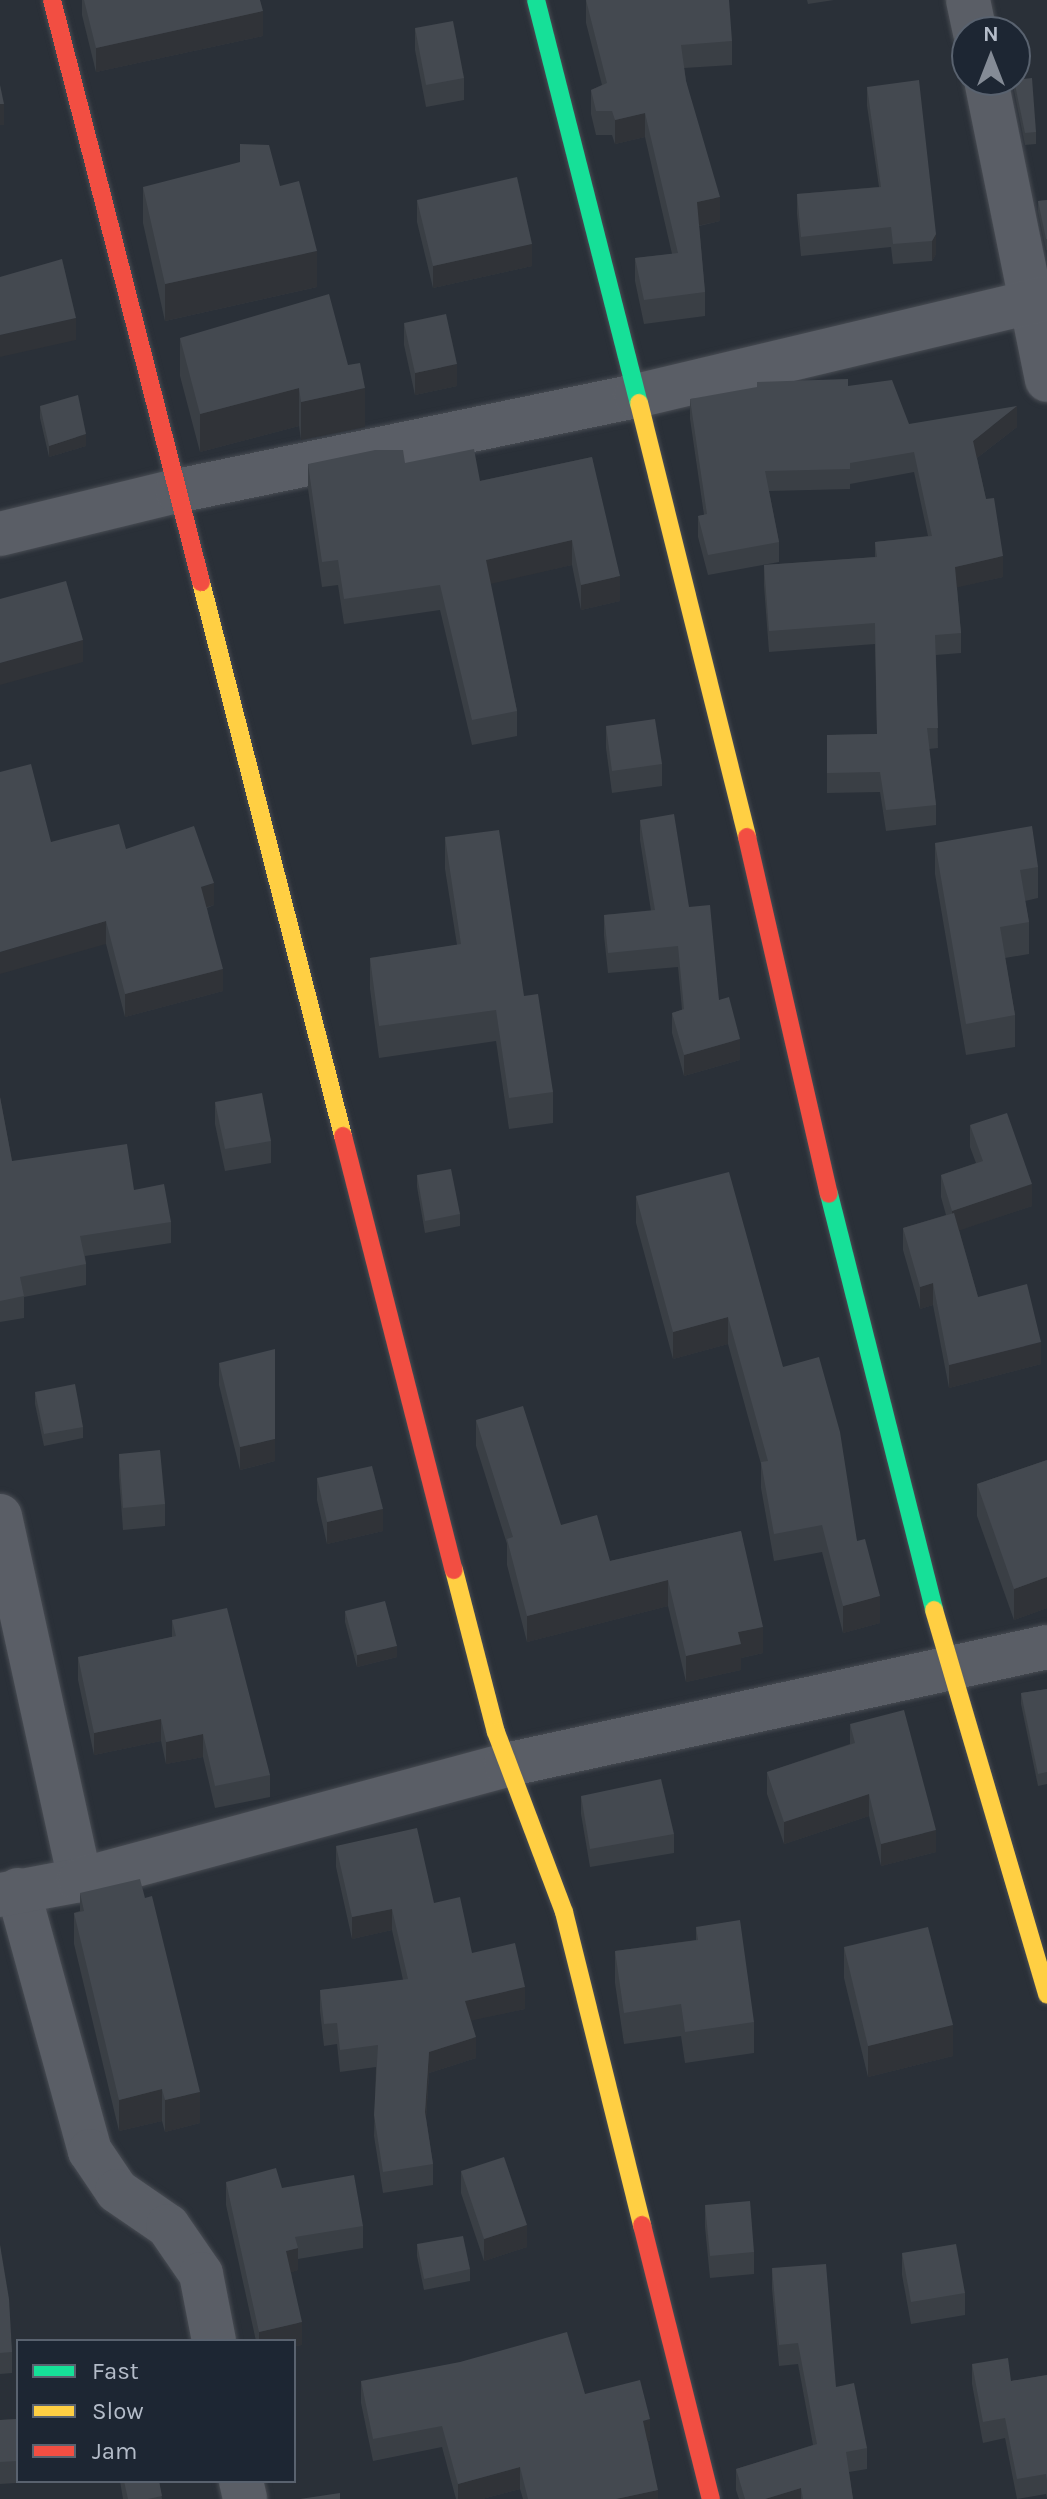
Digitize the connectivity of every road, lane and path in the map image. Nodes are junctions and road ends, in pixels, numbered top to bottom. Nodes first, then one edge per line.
1 (52, 0) edge
2 (536, 0) edge
3 (990, 96) edge
4 (1039, 300) edge
5 (1047, 380) edge
6 (636, 396) junction
7 (177, 491) junction
8 (0, 534) edge
9 (0, 1516) edge
10 (1047, 1647) edge
11 (950, 1670) junction
12 (506, 1765) junction
13 (80, 1880) junction
14 (9, 1892) edge
15 (1047, 1995) edge
16 (214, 2339) edge
17 (711, 2499) edge

1 - 7 street
2 - 6 street
3 - 4 street
4 - 5 street
4 - 6 street
6 - 7 street
6 - 11 street
7 - 8 street
7 - 12 street
9 - 13 street
10 - 11 street
11 - 12 street
11 - 15 street
12 - 13 street
12 - 17 street
13 - 14 street
14 - 16 street

